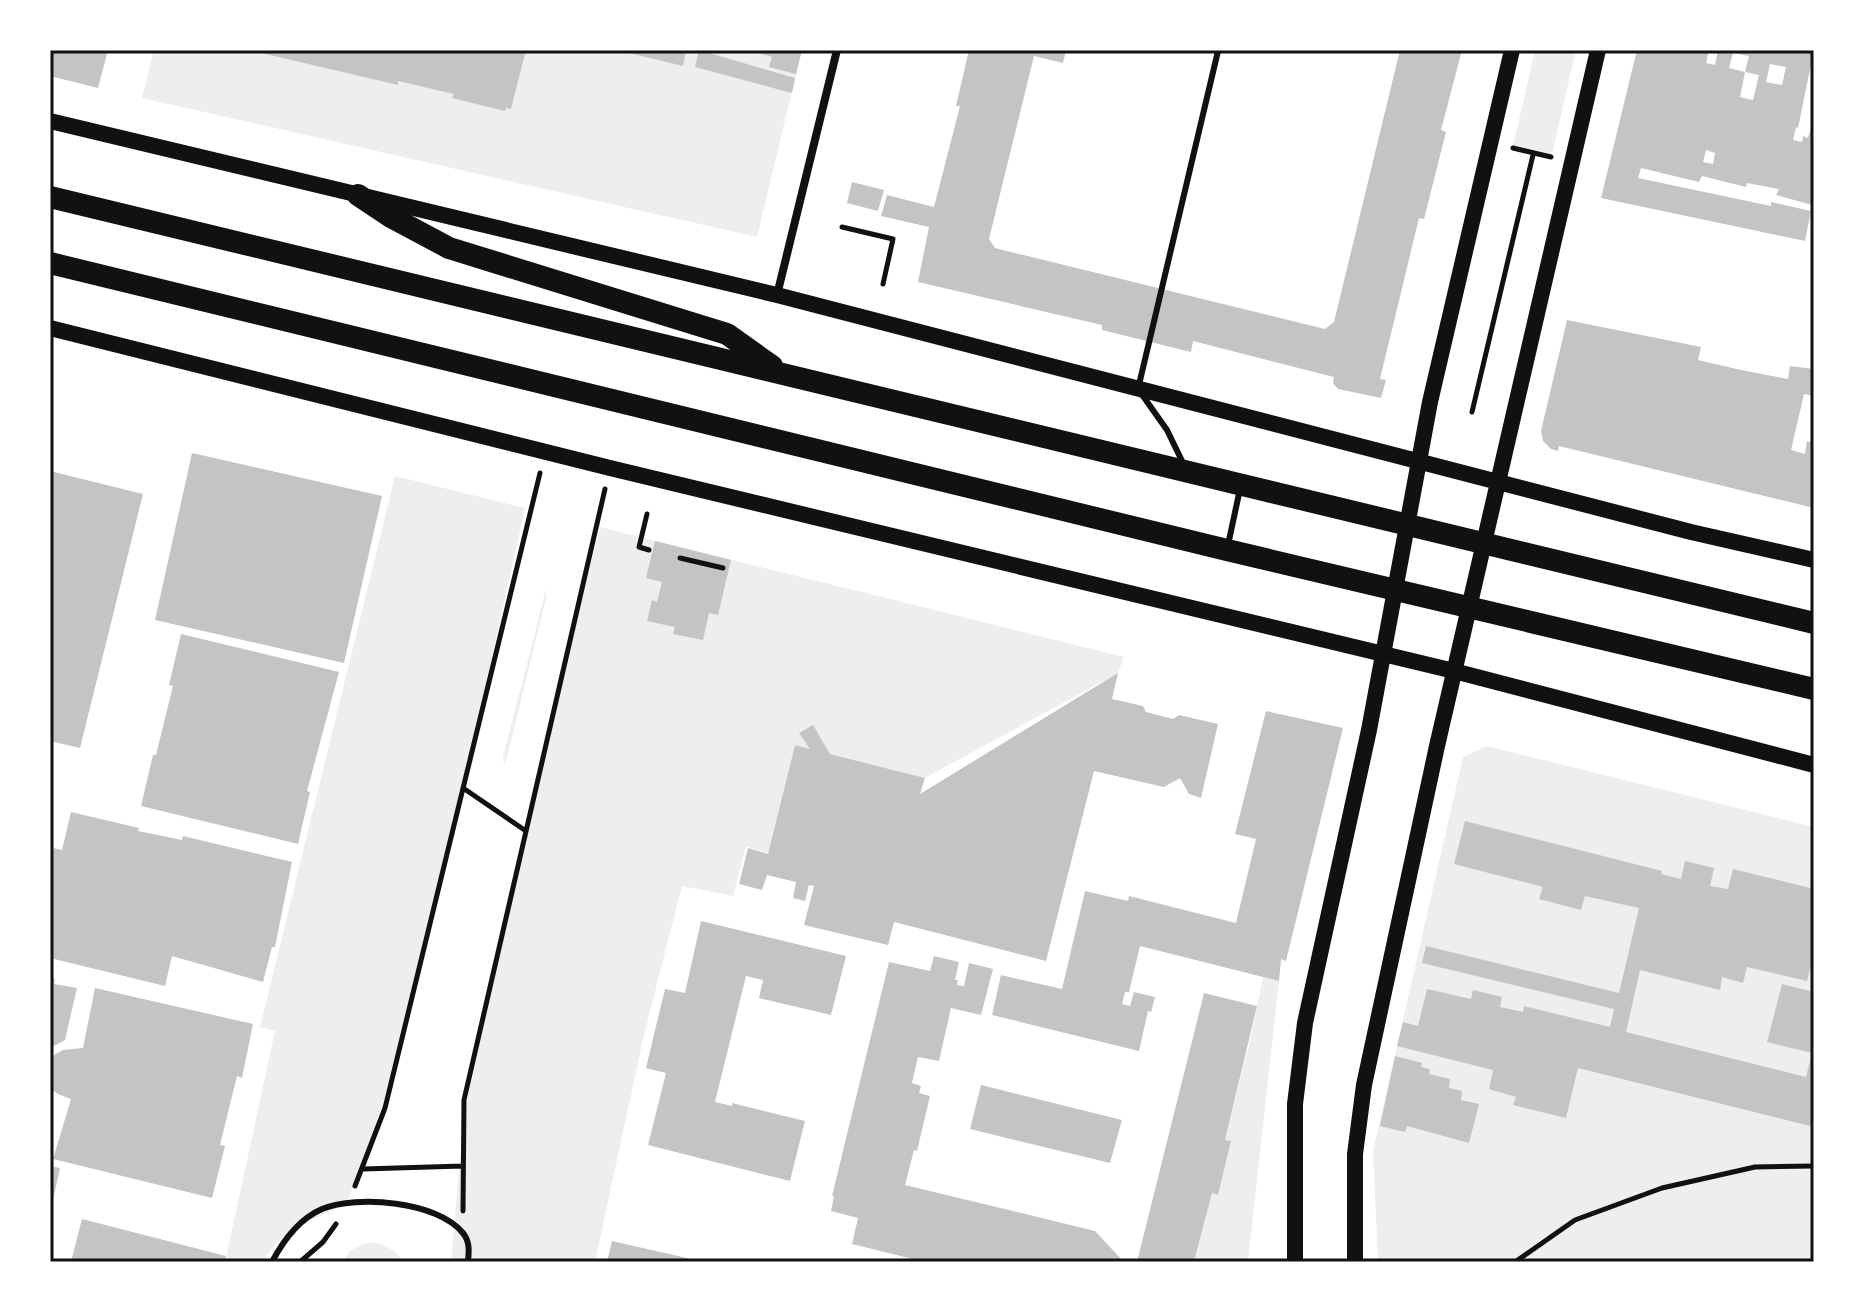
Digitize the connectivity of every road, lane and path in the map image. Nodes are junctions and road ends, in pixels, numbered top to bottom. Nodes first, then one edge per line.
1 (837, 50) edge
2 (1512, 50) edge
3 (1598, 50) edge
4 (1218, 51) edge
5 (50, 121) edge
6 (1516, 135) dead end
7 (1533, 155) junction
8 (1551, 159) dead end
9 (358, 195) junction
10 (50, 197) edge
11 (842, 227) dead end
12 (50, 263) edge
13 (883, 284) dead end
14 (777, 295) junction
15 (50, 328) edge
16 (779, 372) junction
17 (1138, 389) junction
18 (1472, 412) dead end
19 (544, 452) junction
20 (1418, 462) junction
21 (610, 468) junction
22 (1188, 473) junction
23 (1499, 481) junction
24 (1241, 486) junction
25 (647, 514) dead end
26 (1405, 526) junction
27 (1484, 544) junction
28 (649, 550) dead end
29 (1227, 550) junction
30 (680, 558) dead end
31 (1814, 560) edge
32 (723, 568) dead end
33 (1395, 590) junction
34 (1469, 608) junction
35 (1814, 623) edge
36 (1384, 654) junction
37 (1454, 671) junction
38 (1814, 689) edge
39 (1814, 765) edge
40 (463, 788) junction
41 (526, 831) junction
42 (463, 1166) junction
43 (1814, 1166) edge
44 (363, 1169) junction
45 (346, 1205) junction
46 (463, 1232) junction
47 (272, 1262) edge
48 (300, 1262) edge
49 (468, 1262) edge
50 (1295, 1262) edge
51 (1355, 1262) edge
52 (1515, 1262) edge

1 - 14 street
2 - 20 main road
3 - 23 main road
4 - 17 lane
5 - 9 main road
6 - 7 path
7 - 8 path
7 - 18 path
9 - 14 main road
9 - 16 highway
10 - 16 highway
11 - 13 path
12 - 29 highway
14 - 17 main road
15 - 19 main road
16 - 22 highway
17 - 20 main road
17 - 22 lane
19 - 21 main road
19 - 40 path
20 - 23 main road
20 - 26 main road
21 - 36 main road
21 - 41 path
22 - 24 highway
23 - 27 main road
23 - 31 main road
24 - 26 highway
24 - 29 lane
25 - 28 path
26 - 27 highway
26 - 33 main road
27 - 34 main road
27 - 35 highway
29 - 33 highway
30 - 32 path
33 - 34 highway
33 - 36 main road
34 - 37 main road
34 - 38 highway
36 - 37 main road
36 - 50 main road
37 - 39 main road
37 - 51 main road
40 - 41 path
40 - 44 path
41 - 42 path
42 - 44 path
42 - 46 path
43 - 52 path
44 - 45 path
45 - 46 lane
45 - 47 lane
45 - 48 path
46 - 49 lane

